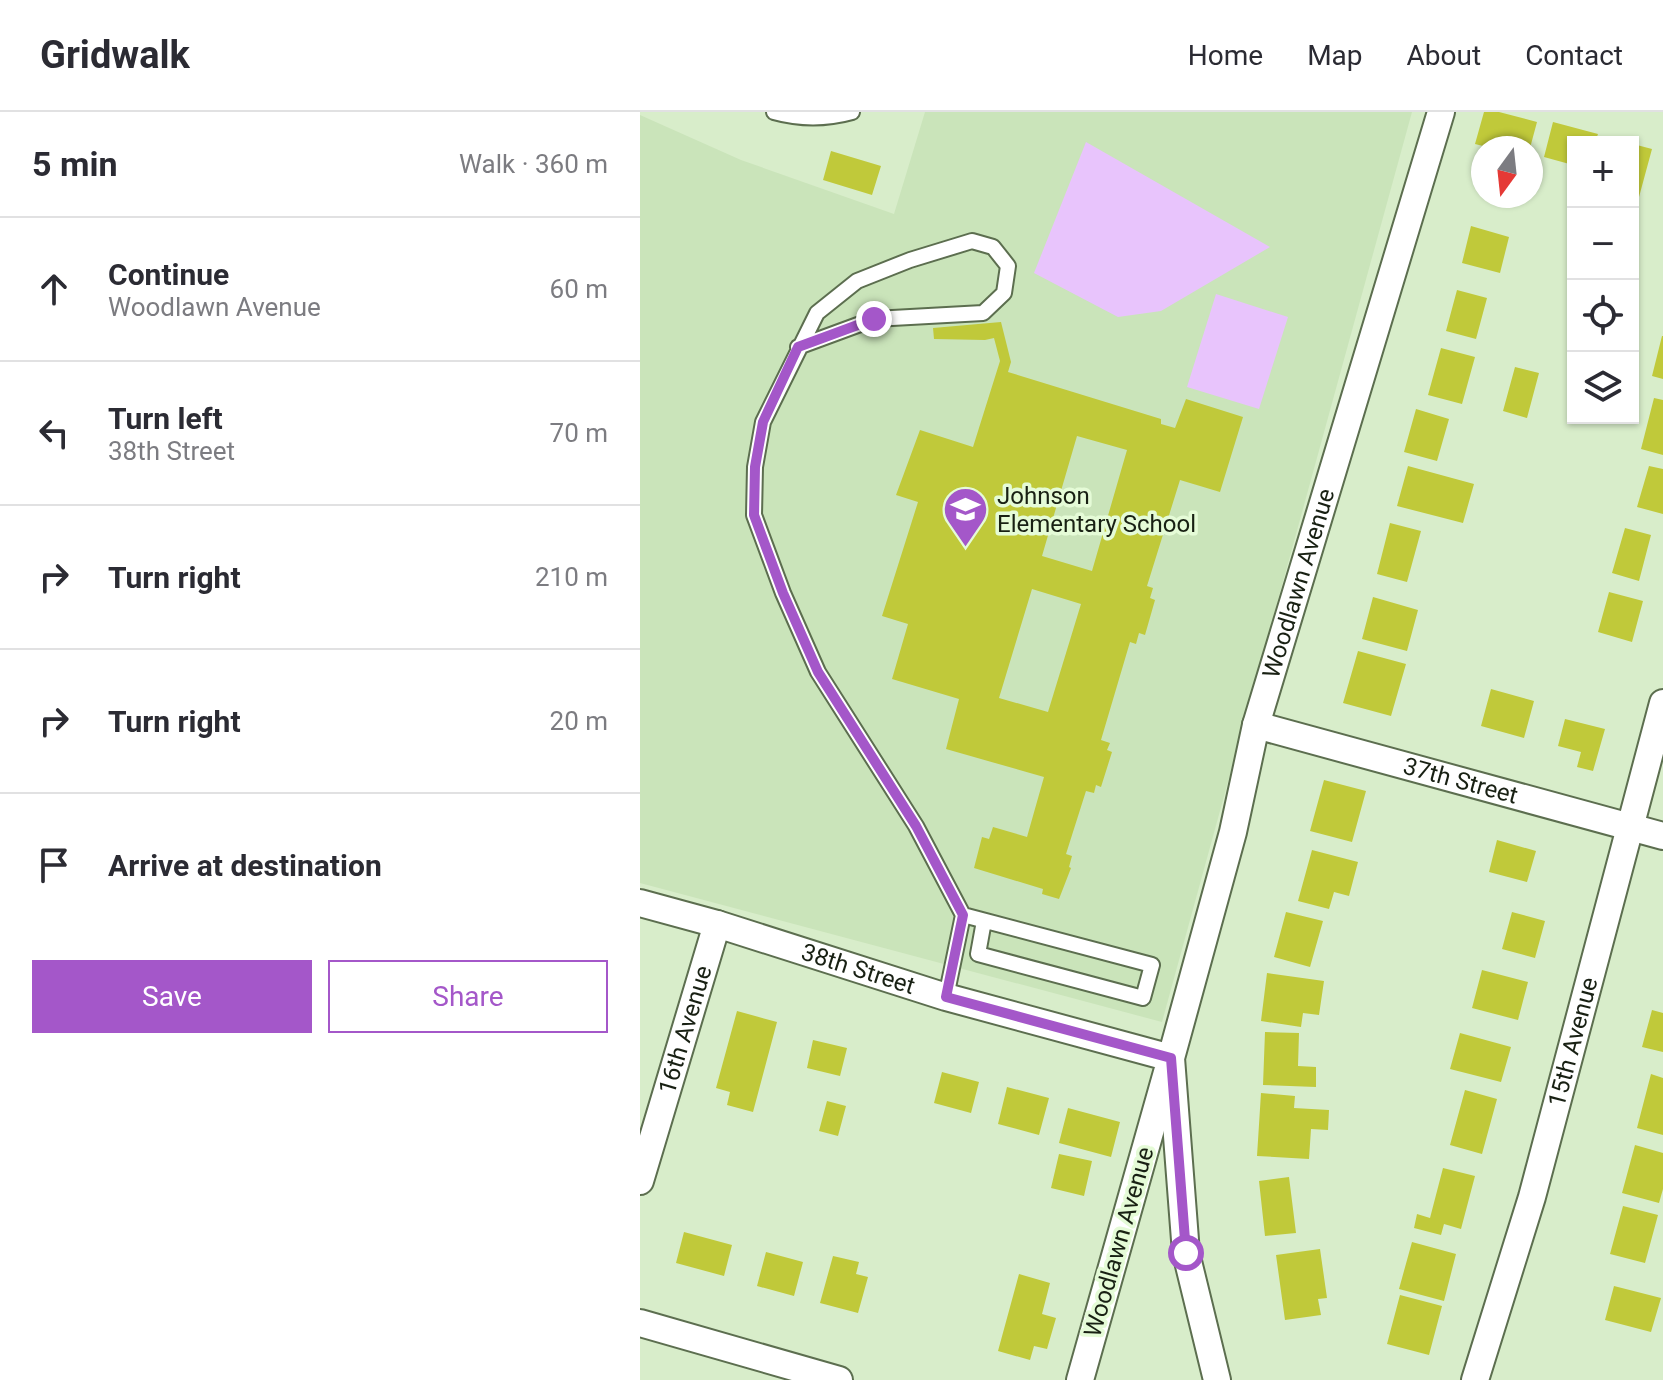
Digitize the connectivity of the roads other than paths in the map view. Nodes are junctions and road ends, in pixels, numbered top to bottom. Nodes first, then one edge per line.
1 (774, 112) edge
2 (852, 112) edge
3 (1441, 112) edge
4 (806, 114) edge
5 (798, 347) junction
6 (1663, 703) edge
7 (1256, 725) junction
8 (1629, 828) junction
9 (1663, 836) edge
10 (640, 903) edge
11 (963, 915) junction
12 (984, 921) junction
13 (717, 924) junction
14 (946, 997) junction
15 (1171, 1058) junction
16 (640, 1181) edge
17 (640, 1323) edge
18 (839, 1380) edge
19 (1080, 1380) edge
20 (1217, 1380) edge
21 (1475, 1380) edge

1 - 4 lane
2 - 4 lane
3 - 7 street, Woodlawn Avenue
5 - 5 lane
5 - 11 lane
6 - 8 street, 15th Avenue
7 - 8 street, 37th Street
7 - 15 street, Woodlawn Avenue
8 - 9 street, 37th Street
8 - 21 street, 15th Avenue
10 - 13 street, 38th Street
11 - 12 lane
11 - 14 lane
12 - 12 lane
13 - 14 street, 38th Street
13 - 16 street, 16th Avenue
14 - 15 street, 38th Street
15 - 19 street, Woodlawn Avenue
15 - 20 street, Woodlawn Avenue
17 - 18 street

